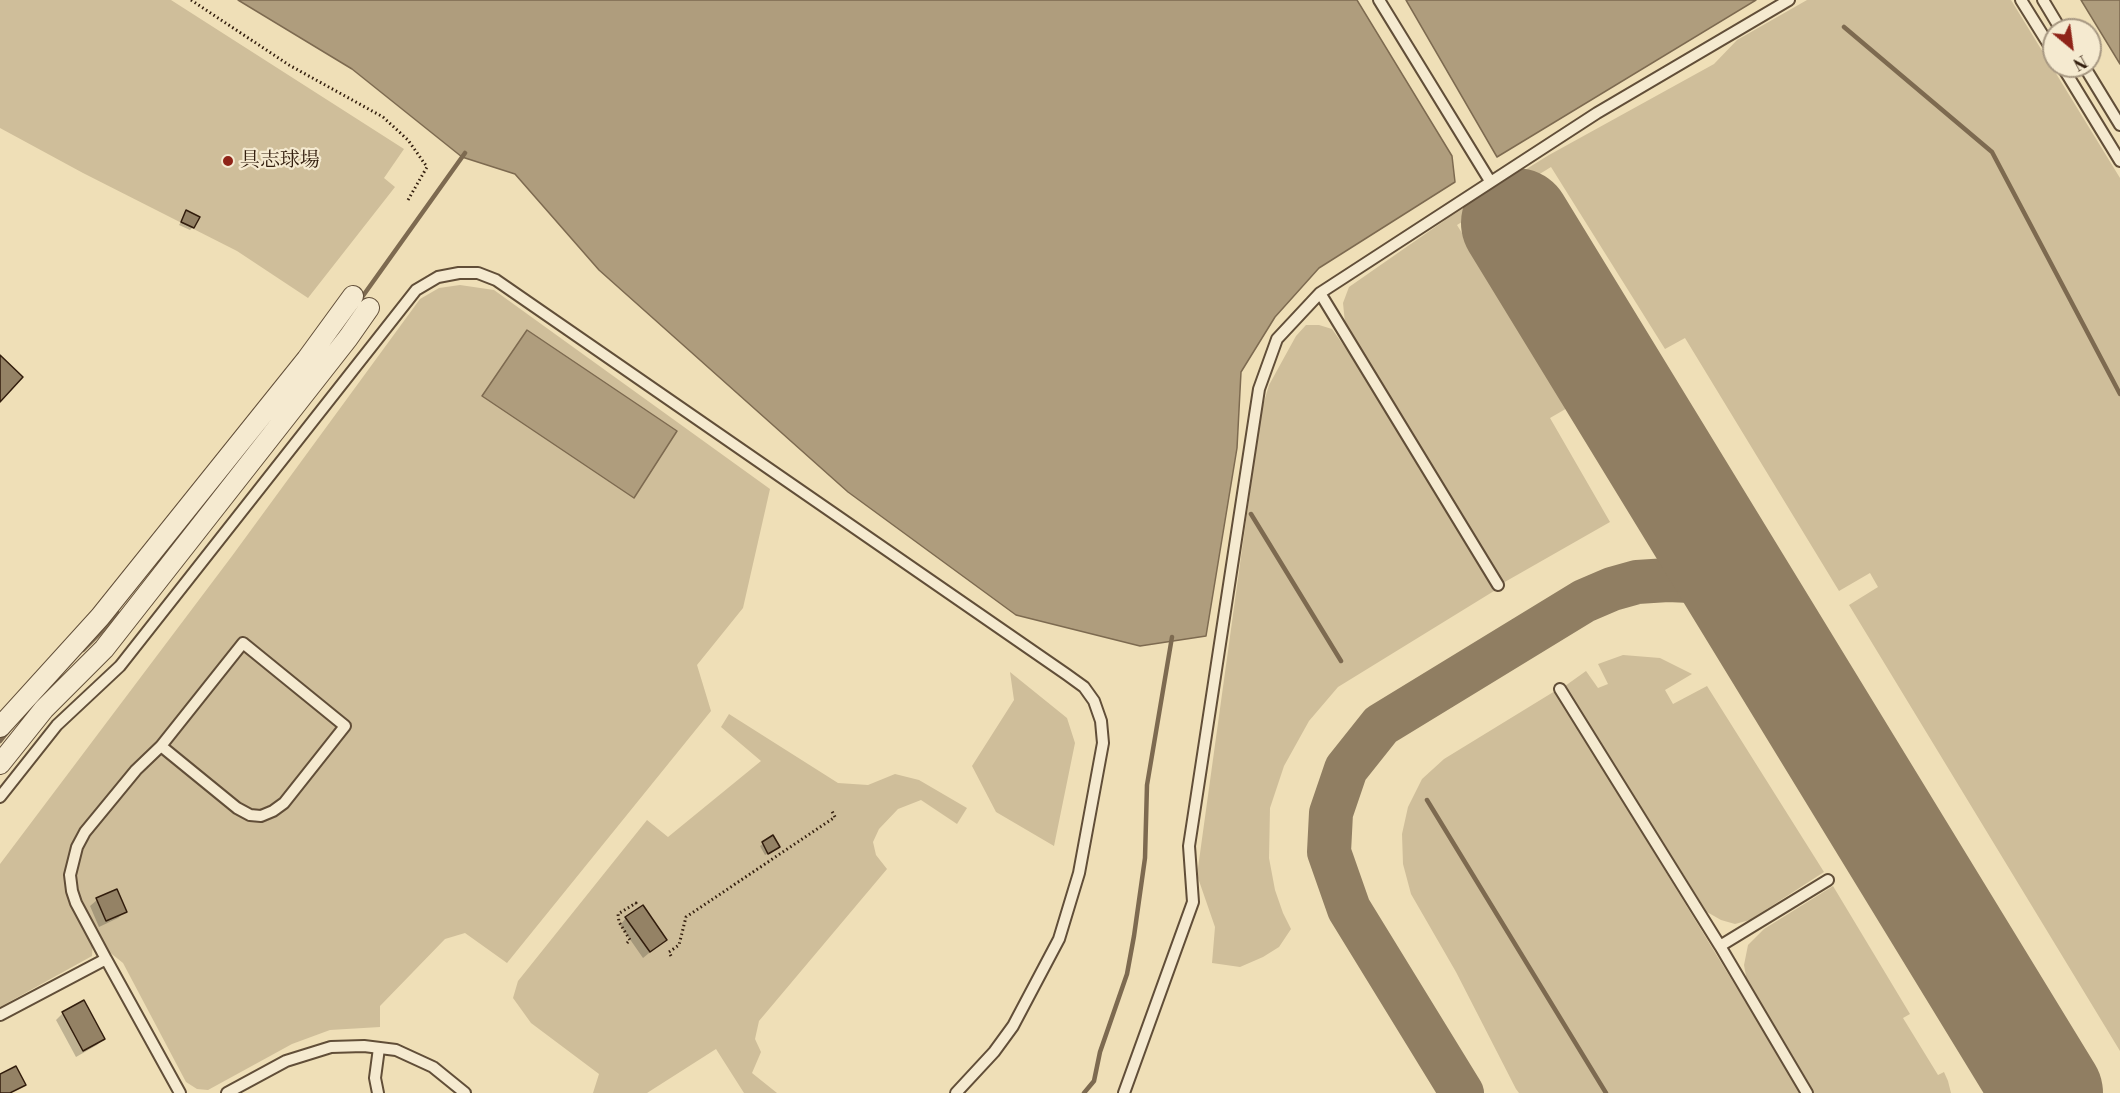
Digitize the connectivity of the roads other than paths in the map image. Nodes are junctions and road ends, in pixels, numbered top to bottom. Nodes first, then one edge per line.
1 (1379, 0) edge
2 (1789, 0) edge
3 (2021, 0) edge
4 (2043, 0) edge
5 (2054, 18) edge
6 (2042, 34) edge
7 (2069, 78) edge
8 (2091, 78) edge
9 (2120, 125) edge
10 (2120, 161) edge
11 (1490, 182) junction
12 (1320, 293) junction
13 (353, 296) dead end
14 (369, 308) dead end
15 (1498, 585) dead end
16 (1560, 689) dead end
17 (0, 727) edge
18 (161, 746) junction
19 (0, 764) edge
20 (0, 797) edge
21 (1828, 880) dead end
22 (1720, 946) junction
23 (106, 959) junction
24 (0, 1016) edge
25 (379, 1048) junction
26 (180, 1093) edge
27 (227, 1093) edge
28 (378, 1093) edge
29 (465, 1093) edge
30 (956, 1093) edge
31 (1124, 1093) edge
32 (1807, 1093) edge

1 - 11 lane
2 - 11 lane
3 - 6 lane
4 - 5 lane
7 - 10 lane
8 - 9 lane
11 - 12 lane
12 - 15 lane
12 - 31 lane
13 - 17 street
14 - 19 street
16 - 22 lane
18 - 18 lane
18 - 23 lane
20 - 30 lane
21 - 22 lane
22 - 32 lane
23 - 24 lane
23 - 26 lane
25 - 27 lane
25 - 28 lane
25 - 29 lane

